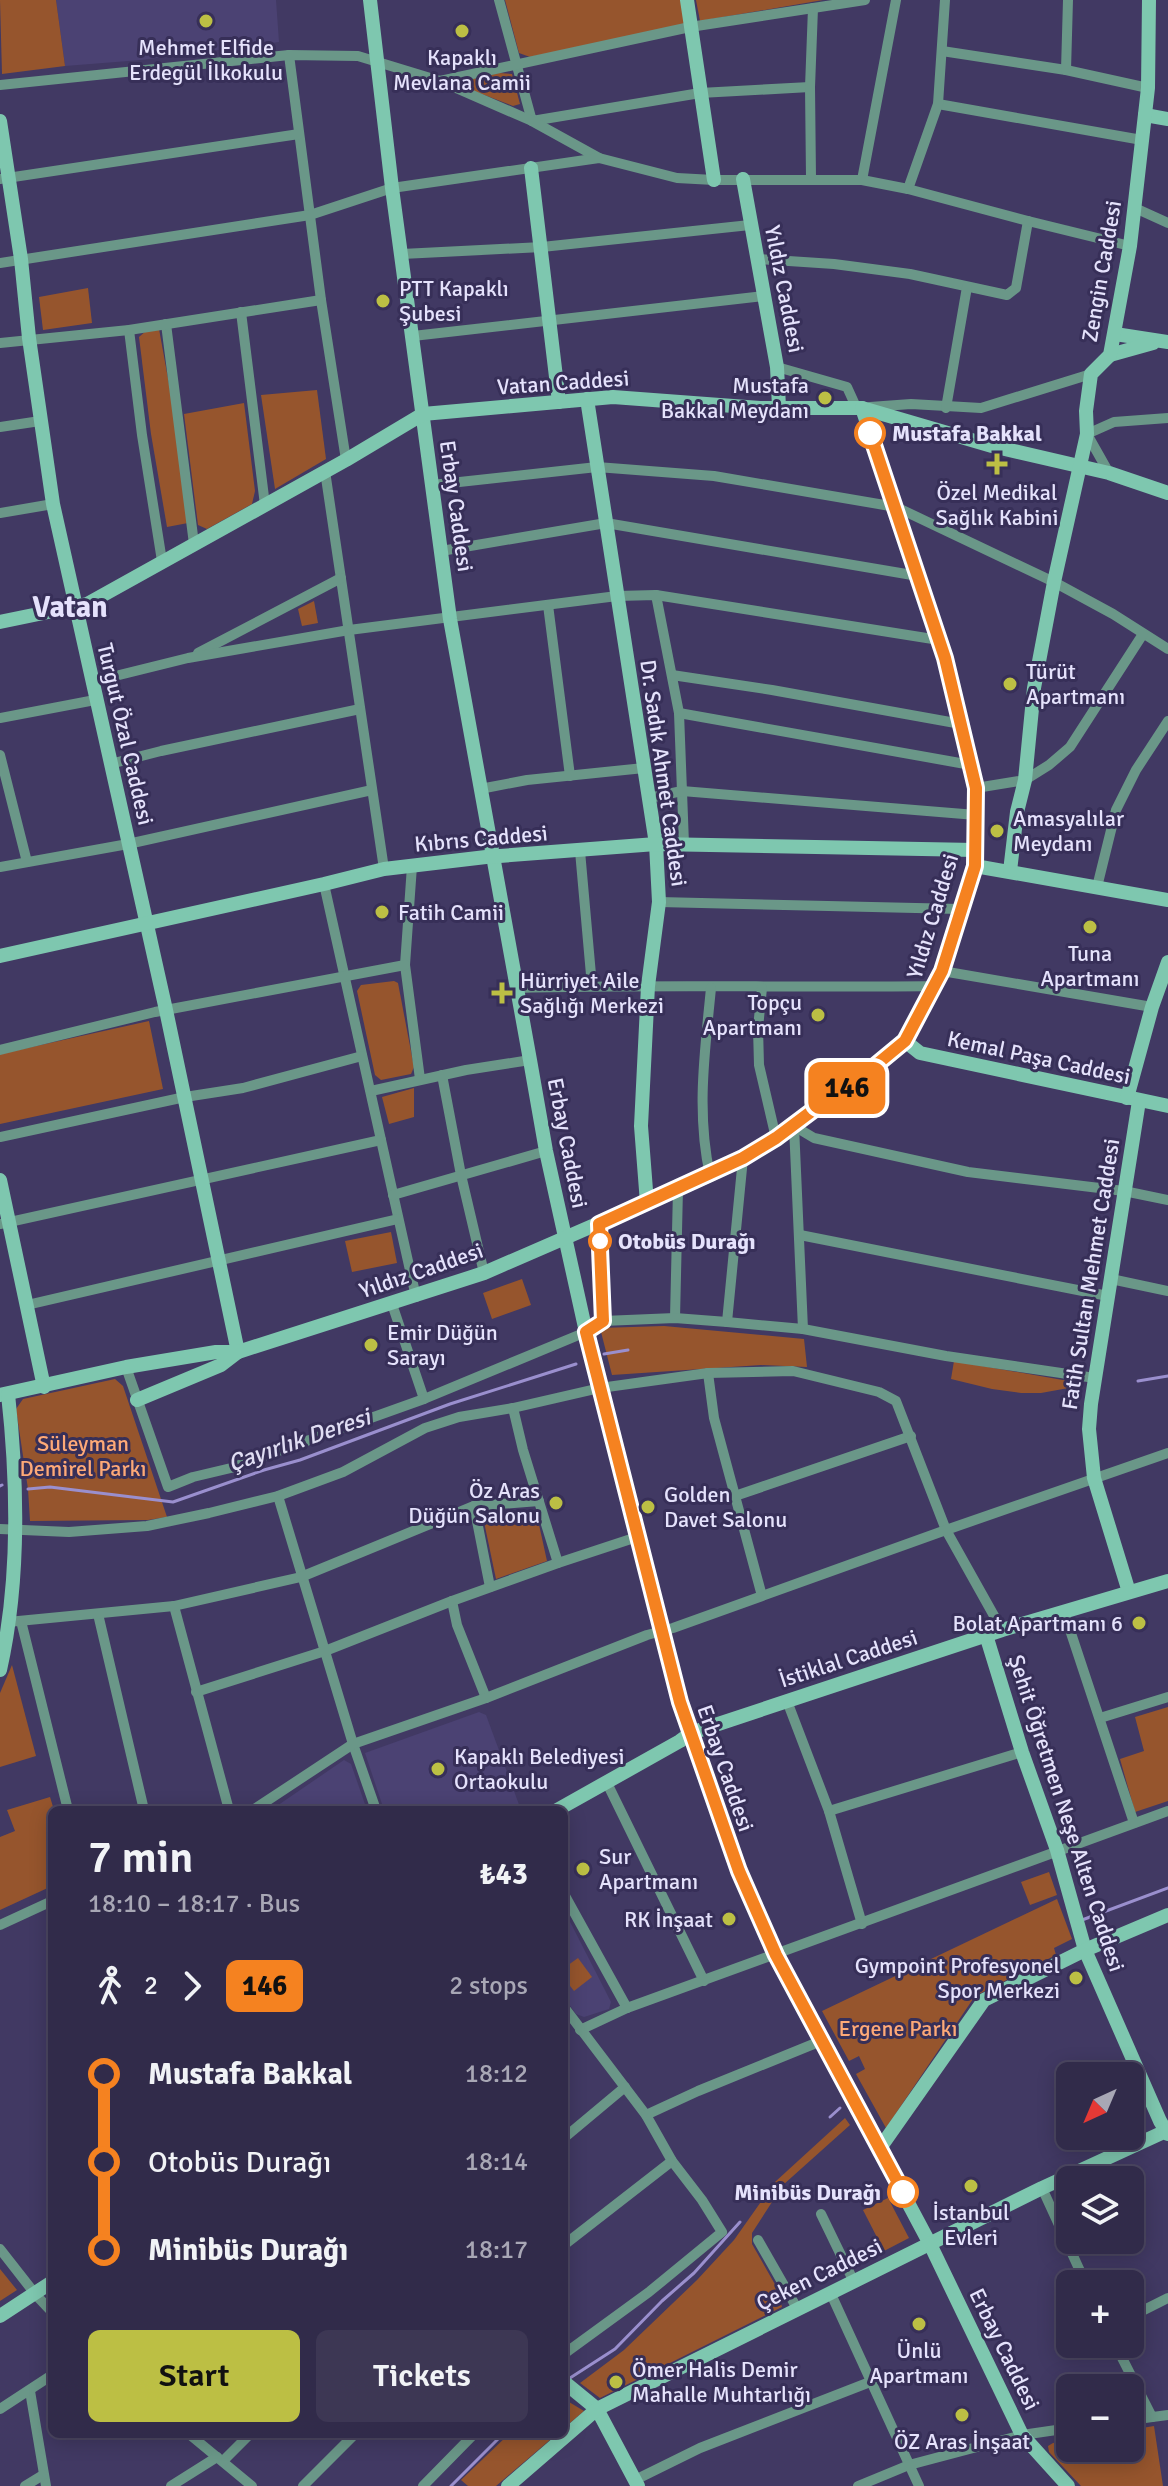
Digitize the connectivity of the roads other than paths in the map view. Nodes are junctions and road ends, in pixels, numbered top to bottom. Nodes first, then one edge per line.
1 (370, 0) edge
2 (499, 0) edge
3 (687, 0) edge
4 (865, 0) edge
5 (896, 0) edge
6 (945, 0) edge
7 (1068, 0) edge
8 (1149, 0) edge
9 (813, 8) junction
10 (690, 27) junction
11 (942, 51) junction
12 (289, 55) junction
13 (378, 63) junction
14 (516, 65) junction
15 (1066, 70) junction
16 (440, 81) junction
17 (0, 85) edge
18 (810, 87) junction
19 (1148, 88) junction
20 (700, 93) junction
21 (938, 104) junction
22 (1145, 115) junction
23 (1168, 119) edge
24 (0, 121) edge
25 (532, 121) junction
26 (299, 134) junction
27 (1142, 140) junction
28 (599, 158) junction
29 (531, 168) junction
30 (4, 178) edge
31 (811, 178) junction
32 (743, 179) junction
33 (714, 180) junction
34 (862, 180) junction
35 (392, 188) junction
36 (908, 189) junction
37 (1135, 208) junction
38 (310, 215) junction
39 (1028, 221) junction
40 (1168, 223) edge
41 (750, 225) junction
42 (1130, 246) junction
43 (542, 247) junction
44 (402, 254) junction
45 (21, 259) junction
46 (758, 259) junction
47 (0, 263) edge
48 (967, 287) junction
49 (764, 296) junction
50 (321, 300) junction
51 (241, 312) junction
52 (549, 321) junction
53 (166, 324) junction
54 (129, 330) junction
55 (1115, 334) junction
56 (413, 336) junction
57 (29, 338) junction
58 (1164, 342) edge
59 (0, 343) edge
60 (1110, 355) junction
61 (777, 367) junction
62 (1091, 374) junction
63 (587, 399) junction
64 (559, 402) junction
65 (779, 407) junction
66 (859, 408) junction
67 (946, 408) junction
68 (423, 414) junction
69 (1168, 418) edge
70 (40, 421) junction
71 (0, 427) edge
72 (1087, 434) junction
73 (346, 460) junction
74 (597, 467) junction
75 (1079, 468) junction
76 (325, 471) junction
77 (1109, 473) junction
78 (432, 485) junction
79 (1168, 493) edge
80 (53, 504) junction
81 (265, 505) junction
82 (896, 507) junction
83 (0, 513) edge
84 (606, 523) junction
85 (194, 544) junction
86 (441, 551) junction
87 (162, 561) junction
88 (918, 576) junction
89 (341, 578) junction
90 (1054, 582) junction
91 (656, 595) junction
92 (617, 596) junction
93 (548, 605) junction
94 (75, 607) junction
95 (450, 619) junction
96 (0, 622) edge
97 (349, 630) junction
98 (1143, 634) junction
99 (939, 640) junction
100 (1168, 649) edge
101 (188, 658) junction
102 (672, 675) junction
103 (91, 682) junction
104 (95, 700) junction
105 (360, 709) junction
106 (679, 713) junction
107 (0, 718) edge
108 (1168, 721) edge
109 (961, 724) junction
110 (0, 755) edge
111 (110, 764) junction
112 (971, 765) junction
113 (644, 768) junction
114 (570, 776) junction
115 (1025, 780) junction
116 (976, 788) junction
117 (480, 789) junction
118 (372, 790) junction
119 (682, 791) junction
120 (649, 798) junction
121 (976, 815) junction
122 (128, 844) junction
123 (656, 844) junction
124 (684, 844) junction
125 (975, 850) junction
126 (580, 851) junction
127 (493, 857) junction
128 (27, 862) junction
129 (412, 866) junction
130 (975, 866) junction
131 (0, 867) edge
132 (384, 869) junction
133 (1010, 871) junction
134 (324, 884) junction
135 (1097, 887) junction
136 (1168, 900) edge
137 (659, 902) junction
138 (960, 909) junction
139 (147, 924) junction
140 (0, 956) edge
141 (1168, 962) edge
142 (405, 965) junction
143 (942, 971) junction
144 (344, 977) junction
145 (592, 986) junction
146 (648, 986) junction
147 (936, 986) junction
148 (516, 988) junction
149 (711, 988) junction
150 (762, 988) junction
151 (1152, 1007) junction
152 (166, 1010) junction
153 (905, 1041) junction
154 (0, 1050) edge
155 (362, 1056) junction
156 (530, 1060) junction
157 (442, 1075) junction
158 (420, 1079) junction
159 (371, 1091) junction
160 (185, 1097) junction
161 (1133, 1100) junction
162 (1168, 1106) edge
163 (794, 1126) junction
164 (0, 1137) edge
165 (776, 1138) junction
166 (381, 1140) junction
167 (546, 1151) junction
168 (743, 1158) junction
169 (461, 1175) junction
170 (710, 1175) junction
171 (0, 1180) edge
172 (203, 1180) junction
173 (678, 1189) junction
174 (1124, 1191) junction
175 (393, 1195) junction
176 (1168, 1200) edge
177 (647, 1203) junction
178 (398, 1219) junction
179 (5, 1223) edge
180 (599, 1224) junction
181 (800, 1235) junction
182 (565, 1240) junction
183 (217, 1260) junction
184 (484, 1273) junction
185 (1111, 1279) junction
186 (1168, 1291) edge
187 (1108, 1296) junction
188 (416, 1297) junction
189 (392, 1304) junction
190 (27, 1305) junction
191 (675, 1318) junction
192 (603, 1321) junction
193 (727, 1322) junction
194 (803, 1329) junction
195 (586, 1332) junction
196 (238, 1352) junction
197 (126, 1367) junction
198 (708, 1373) junction
199 (44, 1387) junction
200 (600, 1388) junction
201 (1093, 1390) junction
202 (4, 1395) edge
203 (424, 1399) junction
204 (137, 1400) junction
205 (513, 1408) junction
206 (911, 1436) junction
207 (1168, 1453) edge
208 (1094, 1478) junction
209 (278, 1496) junction
210 (735, 1496) junction
211 (539, 1501) junction
212 (474, 1506) junction
213 (7, 1529) edge
214 (946, 1530) junction
215 (637, 1537) junction
216 (558, 1563) junction
217 (301, 1577) junction
218 (1168, 1581) edge
219 (490, 1587) junction
220 (1129, 1592) junction
221 (762, 1596) junction
222 (452, 1601) junction
223 (174, 1606) junction
224 (1064, 1612) junction
225 (98, 1614) junction
226 (15, 1621) junction
227 (1002, 1630) junction
228 (661, 1631) junction
229 (986, 1635) junction
230 (325, 1651) junction
231 (0, 1670) edge
232 (196, 1692) junction
233 (1168, 1697) edge
234 (486, 1698) junction
235 (787, 1701) junction
236 (1100, 1718) junction
237 (691, 1733) junction
238 (353, 1744) junction
239 (1022, 1752) junction
240 (607, 1783) junction
241 (67, 1806) edge
242 (143, 1806) edge
243 (228, 1806) edge
244 (259, 1806) edge
245 (375, 1806) edge
246 (564, 1806) edge
247 (829, 1811) junction
248 (1168, 1811) edge
249 (1134, 1823) junction
250 (1057, 1850) junction
251 (568, 1901) edge
252 (48, 1903) edge
253 (1168, 1915) edge
254 (862, 1924) junction
255 (0, 1925) edge
256 (1085, 1950) junction
257 (776, 1955) junction
258 (704, 1981) junction
259 (627, 2008) junction
260 (568, 2013) edge
261 (580, 2030) junction
262 (821, 2041) junction
263 (625, 2087) junction
264 (646, 2115) junction
265 (1167, 2132) edge
266 (568, 2135) edge
267 (880, 2148) junction
268 (672, 2161) junction
269 (1042, 2188) junction
270 (821, 2214) dead end
271 (758, 2240) dead end
272 (568, 2242) edge
273 (930, 2244) junction
274 (0, 2249) edge
275 (1080, 2270) edge
276 (854, 2282) junction
277 (48, 2285) edge
278 (831, 2294) junction
279 (36, 2295) junction
280 (1168, 2298) edge
281 (48, 2308) edge
282 (798, 2310) junction
283 (1144, 2310) edge
284 (0, 2316) edge
285 (568, 2351) edge
286 (1122, 2358) edge
287 (48, 2378) edge
288 (870, 2382) junction
289 (568, 2385) edge
290 (30, 2391) junction
291 (0, 2409) edge
292 (597, 2409) junction
293 (1168, 2415) edge
294 (1152, 2417) junction
295 (1144, 2418) edge
296 (1056, 2430) edge
297 (568, 2434) edge
298 (1022, 2435) junction
299 (194, 2438) edge
300 (245, 2438) edge
301 (351, 2438) edge
302 (470, 2438) edge
303 (563, 2438) edge
304 (220, 2459) junction
305 (909, 2465) junction
306 (44, 2480) edge
307 (637, 2483) edge
308 (25, 2486) edge
309 (171, 2486) edge
310 (252, 2486) edge
311 (303, 2486) edge
312 (423, 2486) edge
313 (508, 2486) edge
314 (858, 2486) edge
315 (919, 2486) edge
316 (1068, 2486) edge

1 - 13 street, Erbay Caddesi
2 - 14 street
3 - 10 street
4 - 9 street
5 - 34 street
6 - 11 street
7 - 15 street
8 - 19 street, Zengin Caddesi
9 - 10 street
9 - 18 street
10 - 14 street
10 - 20 street
11 - 15 street
11 - 21 street
12 - 13 street
12 - 17 street
12 - 26 street
13 - 16 street
13 - 35 street, Erbay Caddesi
14 - 16 street
14 - 25 street
15 - 19 street
16 - 25 street
18 - 20 street
18 - 31 street
19 - 22 street, Zengin Caddesi
20 - 25 street
20 - 33 street
21 - 27 street
21 - 36 street
22 - 23 street
22 - 27 street, Zengin Caddesi
24 - 30 street, Turgut Özal Caddesi
25 - 28 street
26 - 30 street
26 - 38 street
27 - 37 street, Zengin Caddesi
28 - 29 street
28 - 33 street
29 - 35 street
29 - 43 street
30 - 45 street, Turgut Özal Caddesi
31 - 32 street
31 - 34 street
32 - 33 street
32 - 41 street, Yıldız Caddesi
34 - 36 street
35 - 38 street
35 - 44 street, Erbay Caddesi
36 - 39 street
37 - 40 street
37 - 42 street, Zengin Caddesi
38 - 45 street
38 - 50 street
39 - 42 street
39 - 48 street
41 - 43 street
41 - 46 street, Yıldız Caddesi
42 - 55 street, Zengin Caddesi
43 - 44 street
43 - 52 street
44 - 56 street, Erbay Caddesi
45 - 47 street
45 - 57 street, Turgut Özal Caddesi
46 - 48 street
46 - 49 street, Yıldız Caddesi
48 - 67 street
49 - 52 street
49 - 61 street, Yıldız Caddesi
50 - 51 street
50 - 73 street
51 - 53 street
51 - 81 street
52 - 56 street
52 - 64 street
53 - 54 street
53 - 85 street
54 - 57 street
54 - 87 street
55 - 58 street
55 - 60 street, Zengin Caddesi
56 - 68 street, Erbay Caddesi
57 - 59 street
57 - 70 street, Turgut Özal Caddesi
58 - 60 street
60 - 62 street, Zengin Caddesi
61 - 65 street, Yıldız Caddesi
61 - 66 street
62 - 67 street
62 - 72 street, Zengin Caddesi
63 - 64 street, Vatan Caddesi
63 - 65 street, Vatan Caddesi
63 - 74 street, Dr. Sadık Ahmet Caddesi
64 - 68 street, Vatan Caddesi
65 - 66 street, Vatan Caddesi
66 - 67 street
66 - 75 street, Vatan Caddesi
66 - 82 street, Yıldız Caddesi
68 - 73 street, Vatan Caddesi
68 - 78 street, Erbay Caddesi
69 - 72 street
70 - 71 street
70 - 80 street, Turgut Özal Caddesi
72 - 75 street, Zengin Caddesi
72 - 77 street
73 - 76 street, Vatan Caddesi
74 - 78 street
74 - 82 street
74 - 84 street, Dr. Sadık Ahmet Caddesi
75 - 77 street, Vatan Caddesi
75 - 90 street, Zengin Caddesi
76 - 81 street, Vatan Caddesi
76 - 89 street
77 - 79 street, Vatan Caddesi
78 - 86 street, Erbay Caddesi
80 - 83 street
80 - 94 street, Turgut Özal Caddesi
81 - 85 street, Vatan Caddesi
82 - 88 street, Yıldız Caddesi
82 - 90 street
84 - 86 street
84 - 88 street
84 - 92 street, Dr. Sadık Ahmet Caddesi
85 - 87 street, Vatan Caddesi
86 - 95 street, Erbay Caddesi
87 - 94 street, Vatan Caddesi
88 - 99 street, Yıldız Caddesi
89 - 97 street
89 - 101 street
90 - 98 street
90 - 115 street, Zengin Caddesi
91 - 92 street
91 - 99 street
91 - 102 street
92 - 93 street
92 - 113 street, Dr. Sadık Ahmet Caddesi
93 - 95 street
93 - 114 street
94 - 96 street, Vatan Caddesi
94 - 103 street, Turgut Özal Caddesi
95 - 97 street
95 - 117 street, Erbay Caddesi
97 - 101 street
97 - 105 street
98 - 100 street
98 - 115 street
99 - 109 street, Yıldız Caddesi
101 - 103 street
102 - 106 street
102 - 109 street
103 - 104 street, Turgut Özal Caddesi
104 - 107 street
104 - 111 street, Turgut Özal Caddesi
105 - 111 street
105 - 118 street
106 - 112 street
106 - 119 street
108 - 135 street
109 - 112 street, Yıldız Caddesi
110 - 128 street
111 - 122 street, Turgut Özal Caddesi
112 - 116 street, Yıldız Caddesi
113 - 114 street
113 - 120 street, Dr. Sadık Ahmet Caddesi
114 - 117 street
115 - 116 street
115 - 133 street, Zengin Caddesi
116 - 121 street, Yıldız Caddesi
117 - 127 street, Erbay Caddesi
118 - 122 street
118 - 132 street
119 - 120 street
119 - 121 street
119 - 124 street
120 - 123 street, Dr. Sadık Ahmet Caddesi
121 - 125 street, Yıldız Caddesi
122 - 128 street
122 - 139 street, Turgut Özal Caddesi
123 - 124 street, Kıbrıs Caddesi
123 - 126 street, Kıbrıs Caddesi
123 - 137 street, Dr. Sadık Ahmet Caddesi
124 - 125 street, Kıbrıs Caddesi
125 - 130 street, Yıldız Caddesi
126 - 127 street, Kıbrıs Caddesi
126 - 145 street
127 - 129 street, Kıbrıs Caddesi
127 - 148 street, Erbay Caddesi
128 - 131 street
129 - 132 street, Kıbrıs Caddesi
129 - 142 street
130 - 133 street
130 - 138 street, Yıldız Caddesi
132 - 134 street, Kıbrıs Caddesi
133 - 135 street
134 - 139 street, Kıbrıs Caddesi
134 - 144 street
135 - 136 street
137 - 138 street
137 - 146 street, Dr. Sadık Ahmet Caddesi
138 - 143 street, Yıldız Caddesi
139 - 140 street, Kıbrıs Caddesi
139 - 152 street, Turgut Özal Caddesi
141 - 151 street, Fatih Sultan Mehmet Caddesi
142 - 144 street
142 - 158 street
143 - 147 street, Yıldız Caddesi
143 - 151 street
144 - 152 street
144 - 155 street
145 - 146 street
145 - 148 street
146 - 149 street
146 - 177 street, Dr. Sadık Ahmet Caddesi
147 - 150 street
147 - 153 street, Yıldız Caddesi
148 - 156 street, Erbay Caddesi
149 - 150 street
149 - 170 street
150 - 165 street
151 - 161 street, Fatih Sultan Mehmet Caddesi
152 - 154 street
152 - 160 street, Turgut Özal Caddesi
153 - 161 street, Kemal Paşa Caddesi
153 - 163 street, Yıldız Caddesi
155 - 159 street
155 - 160 street
156 - 157 street
156 - 167 street, Erbay Caddesi
157 - 158 street
157 - 169 street
158 - 159 street
159 - 166 street
160 - 164 street
160 - 172 street, Turgut Özal Caddesi
161 - 162 street, Kemal Paşa Caddesi
161 - 174 street, Fatih Sultan Mehmet Caddesi
163 - 165 street, Yıldız Caddesi
163 - 174 street
163 - 181 street
165 - 168 street, Yıldız Caddesi
166 - 172 street
166 - 175 street
167 - 169 street
167 - 182 street, Erbay Caddesi
168 - 170 street, Yıldız Caddesi
168 - 193 street
169 - 175 street
169 - 184 street
170 - 173 street, Yıldız Caddesi
171 - 179 street
172 - 179 street
172 - 183 street, Turgut Özal Caddesi
173 - 177 street, Yıldız Caddesi
173 - 191 street
174 - 176 street
174 - 185 street, Fatih Sultan Mehmet Caddesi
175 - 178 street
177 - 180 street, Yıldız Caddesi
178 - 183 street
178 - 188 street
179 - 190 street
180 - 182 street, Yıldız Caddesi
180 - 192 street
181 - 187 street
181 - 194 street
182 - 184 street, Yıldız Caddesi
182 - 195 street, Erbay Caddesi
183 - 190 street
183 - 196 street, Turgut Özal Caddesi
184 - 188 street, Yıldız Caddesi
185 - 186 street
185 - 187 street, Fatih Sultan Mehmet Caddesi
187 - 201 street, Fatih Sultan Mehmet Caddesi
188 - 189 street, Yıldız Caddesi
189 - 196 street, Yıldız Caddesi
189 - 203 street
190 - 199 street
191 - 192 street
191 - 193 street
192 - 195 street
193 - 194 street
194 - 201 street
195 - 200 street, Erbay Caddesi
195 - 203 street
196 - 197 street, Yıldız Caddesi
196 - 204 street, Yıldız Caddesi
197 - 199 street, Yıldız Caddesi
197 - 204 street
198 - 200 street
198 - 206 street
198 - 210 street
199 - 202 street, Yıldız Caddesi
200 - 205 street
200 - 215 street, Erbay Caddesi
201 - 208 street, Fatih Sultan Mehmet Caddesi
202 - 213 street
203 - 204 street
205 - 209 street
205 - 211 street
206 - 210 street
206 - 214 street
207 - 208 street
208 - 214 street
208 - 220 street, Fatih Sultan Mehmet Caddesi
209 - 213 street
209 - 217 street
210 - 221 street
211 - 212 street
211 - 216 street
212 - 217 street
212 - 219 street
213 - 226 street
214 - 221 street
214 - 227 street
215 - 216 street
215 - 228 street, Erbay Caddesi
216 - 219 street
217 - 223 street
217 - 230 street
218 - 220 street, İstiklal Caddesi
219 - 222 street
220 - 224 street, İstiklal Caddesi
221 - 228 street
222 - 230 street
222 - 234 street
223 - 225 street
223 - 232 street
224 - 227 street, İstiklal Caddesi
224 - 236 street
225 - 226 street
225 - 242 street
226 - 231 street
226 - 241 street
227 - 229 street, İstiklal Caddesi
228 - 234 street
228 - 237 street, Erbay Caddesi
229 - 235 street, İstiklal Caddesi
229 - 239 street, Şehit Öğretmen Neşe Alten Caddesi
230 - 232 street
230 - 238 street
232 - 243 street
233 - 236 street
234 - 238 street
235 - 237 street, İstiklal Caddesi
235 - 247 street
236 - 249 street
237 - 240 street, İstiklal Caddesi
237 - 257 street, Erbay Caddesi
238 - 244 street
238 - 245 street
239 - 247 street
239 - 250 street, Şehit Öğretmen Neşe Alten Caddesi
240 - 246 street, İstiklal Caddesi
240 - 258 street
247 - 254 street
248 - 249 street
249 - 250 street
250 - 254 street
250 - 256 street, Şehit Öğretmen Neşe Alten Caddesi
251 - 259 street
252 - 255 street
253 - 256 street
254 - 257 street
256 - 265 street, Şehit Öğretmen Neşe Alten Caddesi
256 - 267 street
257 - 258 street
257 - 262 street, Erbay Caddesi
258 - 259 street
259 - 261 street
260 - 261 street
261 - 263 street
262 - 264 street
262 - 267 street, Erbay Caddesi
263 - 264 street
263 - 266 street
264 - 268 street
265 - 269 street, Çeken Caddesi
267 - 273 street, Erbay Caddesi
268 - 272 street
268 - 285 street
269 - 273 street, Çeken Caddesi
269 - 275 street
270 - 276 street
271 - 282 street
273 - 276 street, Çeken Caddesi
273 - 298 street, Erbay Caddesi
274 - 279 street
276 - 278 street, Çeken Caddesi
277 - 279 street
278 - 282 street, Çeken Caddesi
278 - 288 street
279 - 281 street
279 - 284 street
280 - 283 street
282 - 292 street, Çeken Caddesi
286 - 294 street
287 - 290 street
288 - 305 street
288 - 307 street
289 - 292 street
290 - 291 street
290 - 306 street
292 - 297 street, Çeken Caddesi
292 - 307 street
293 - 294 street
294 - 295 street
296 - 298 street
298 - 305 street
298 - 316 street, Erbay Caddesi
299 - 304 street
300 - 304 street
301 - 311 street
302 - 312 street
303 - 313 street, Çeken Caddesi
304 - 309 street
304 - 310 street
305 - 314 street
305 - 315 street
306 - 308 street

